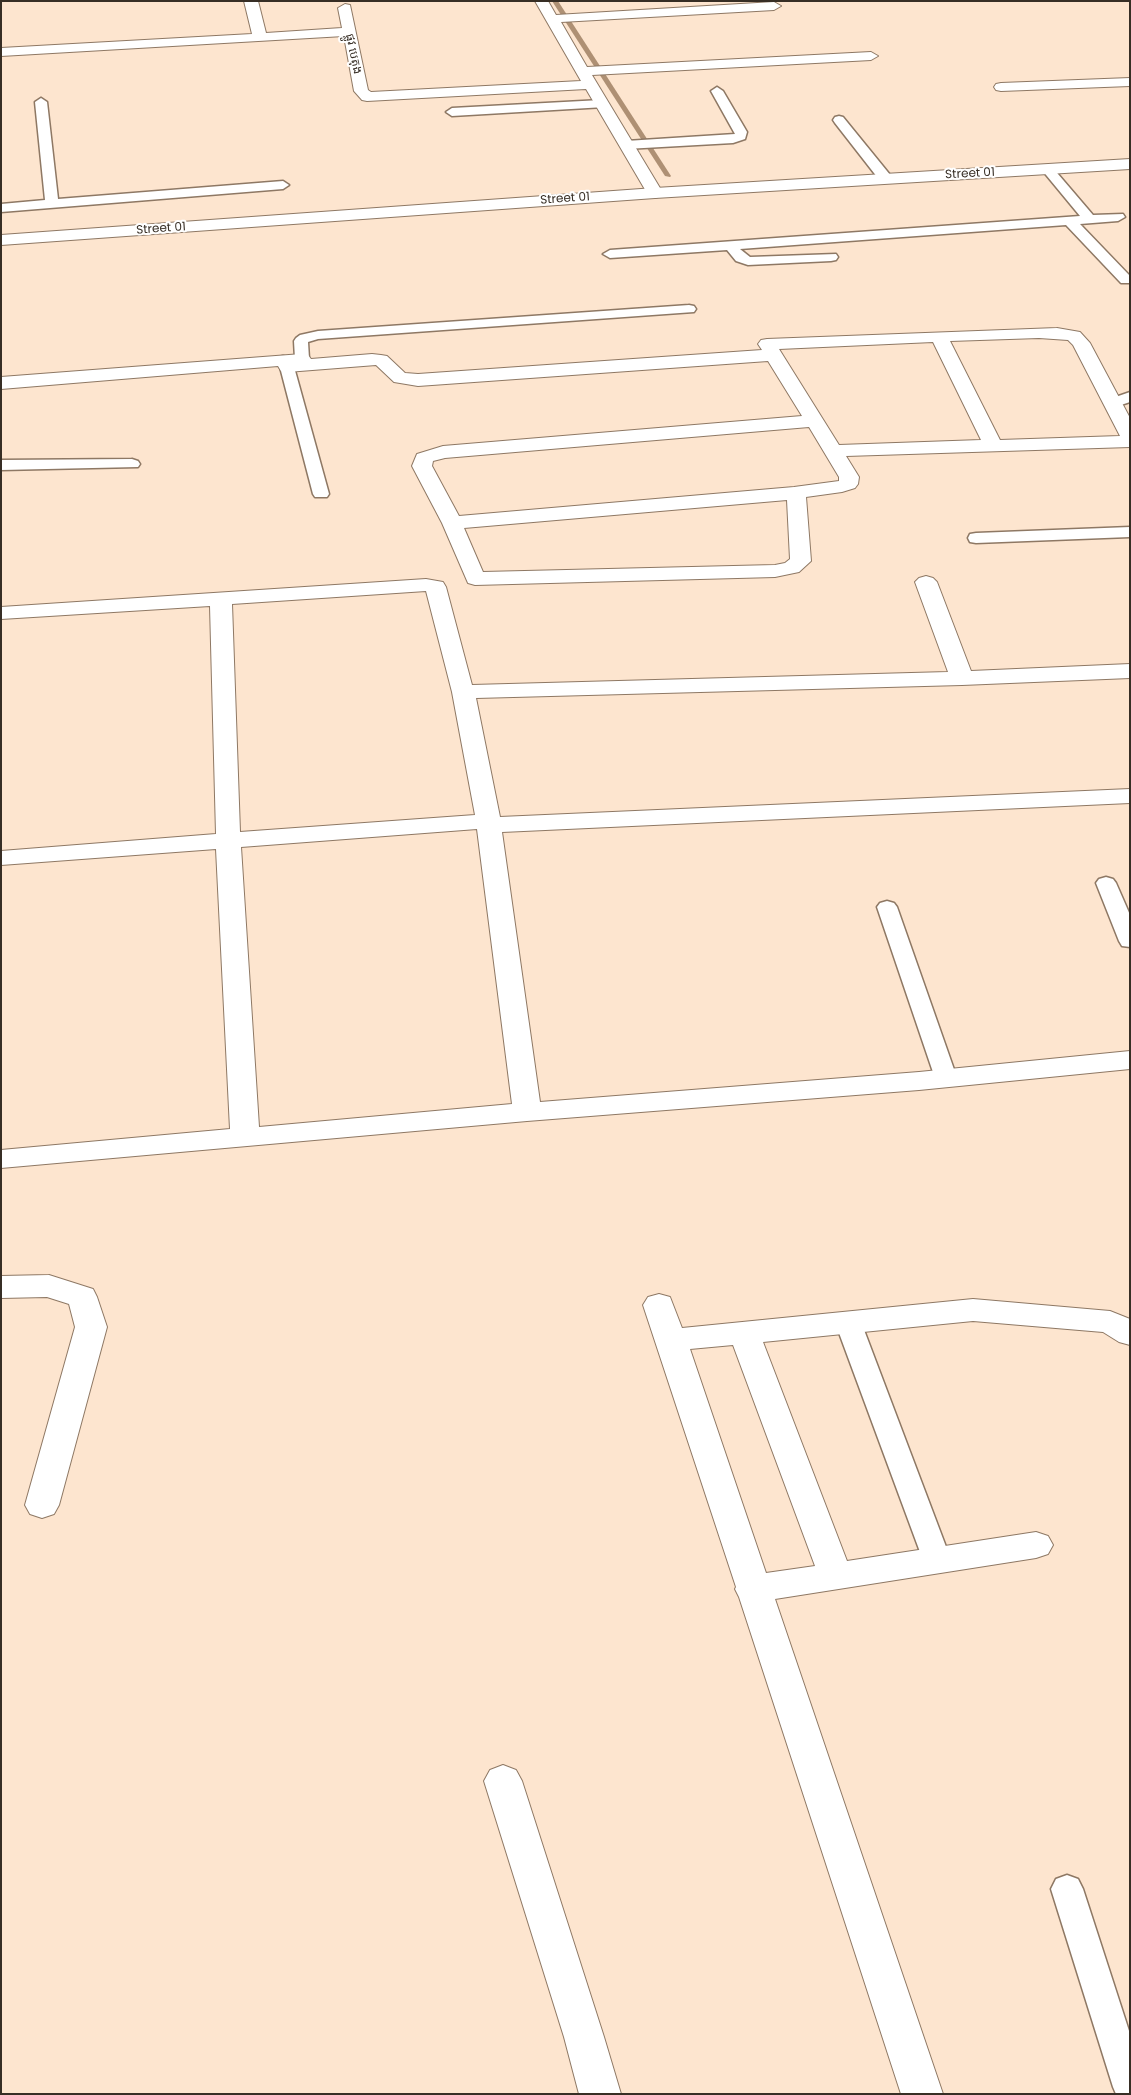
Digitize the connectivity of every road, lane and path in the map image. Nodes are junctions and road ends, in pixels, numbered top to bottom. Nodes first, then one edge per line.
1 (251, 1) edge
2 (541, 1) edge
3 (774, 6) dead end
4 (345, 8) dead end
5 (554, 18) junction
6 (348, 32) junction
7 (260, 38) junction
8 (1, 52) edge
9 (871, 56) dead end
10 (588, 75) junction
11 (1130, 82) edge
12 (1001, 87) dead end
13 (716, 91) dead end
14 (40, 102) dead end
15 (602, 104) junction
16 (452, 112) dead end
17 (839, 120) dead end
18 (633, 145) junction
19 (1130, 164) edge
20 (1048, 170) junction
21 (886, 179) junction
22 (284, 185) dead end
23 (655, 193) junction
24 (52, 204) junction
25 (1, 208) edge
26 (1118, 217) dead end
27 (1090, 219) junction
28 (1070, 221) junction
29 (1, 240) edge
30 (732, 246) junction
31 (610, 254) dead end
32 (831, 257) dead end
33 (1126, 280) dead end
34 (689, 309) dead end
35 (939, 336) junction
36 (773, 355) junction
37 (291, 362) junction
38 (1, 383) edge
39 (1130, 397) edge
40 (1112, 403) junction
41 (814, 422) junction
42 (1130, 436) edge
43 (1130, 442) edge
44 (994, 446) junction
45 (832, 451) junction
46 (132, 464) dead end
47 (1, 465) edge
48 (794, 492) junction
49 (321, 494) dead end
50 (452, 523) junction
51 (1130, 532) edge
52 (976, 538) dead end
53 (926, 582) dead end
54 (221, 599) junction
55 (1, 613) edge
56 (1130, 671) edge
57 (962, 678) junction
58 (464, 692) junction
59 (1130, 796) edge
60 (489, 823) junction
61 (228, 840) junction
62 (1, 858) edge
63 (1106, 883) dead end
64 (887, 907) dead end
65 (1130, 941) edge
66 (1130, 1060) edge
67 (946, 1078) junction
68 (527, 1112) junction
69 (245, 1137) junction
70 (1, 1158) edge
71 (1, 1288) edge
72 (659, 1305) dead end
73 (848, 1322) junction
74 (744, 1332) junction
75 (1130, 1334) edge
76 (670, 1340) junction
77 (42, 1504) dead end
78 (1036, 1545) dead end
79 (937, 1560) junction
80 (836, 1576) junction
81 (752, 1589) junction
82 (503, 1781) dead end
83 (1067, 1889) dead end
84 (1130, 2087) edge
85 (600, 2094) edge
86 (922, 2094) edge

1 - 7 street
2 - 5 street
3 - 5 street
4 - 6 street, ផ្លូវ បេតុង
5 - 10 street
6 - 7 street
6 - 10 street, ផ្លូវ បេតុង
7 - 8 street
9 - 10 street
10 - 15 street
11 - 12 street
13 - 18 lane
14 - 24 lane
15 - 16 lane
15 - 18 street
17 - 21 lane
18 - 23 street
19 - 20 street, Street 01
20 - 21 street, Street 01
20 - 27 lane
21 - 23 street, Street 01
22 - 24 lane
23 - 29 street, Street 01
24 - 25 lane
26 - 27 lane
27 - 28 lane
28 - 30 lane
28 - 33 lane
30 - 31 lane
30 - 32 lane
34 - 37 lane
35 - 36 street
35 - 40 street
35 - 44 street
36 - 37 street
36 - 41 street
37 - 38 street
37 - 49 lane
39 - 40 lane
40 - 42 street
41 - 45 street
41 - 50 street
43 - 44 street
44 - 45 street
45 - 48 street
46 - 47 lane
48 - 50 street
48 - 50 street
51 - 52 lane
53 - 57 street
54 - 55 street
54 - 58 street
54 - 61 street
56 - 57 street
57 - 58 street
58 - 60 street
59 - 60 street
60 - 61 street
60 - 68 street
61 - 62 street
61 - 69 street
63 - 65 lane
64 - 67 lane
66 - 67 street
67 - 68 street
68 - 69 street
69 - 70 street
71 - 77 street
72 - 76 street
73 - 74 street
73 - 75 street
73 - 79 lane
74 - 76 street
74 - 80 street
76 - 81 street
78 - 79 street
79 - 80 street
80 - 81 street
81 - 86 street
82 - 85 street
83 - 84 lane

